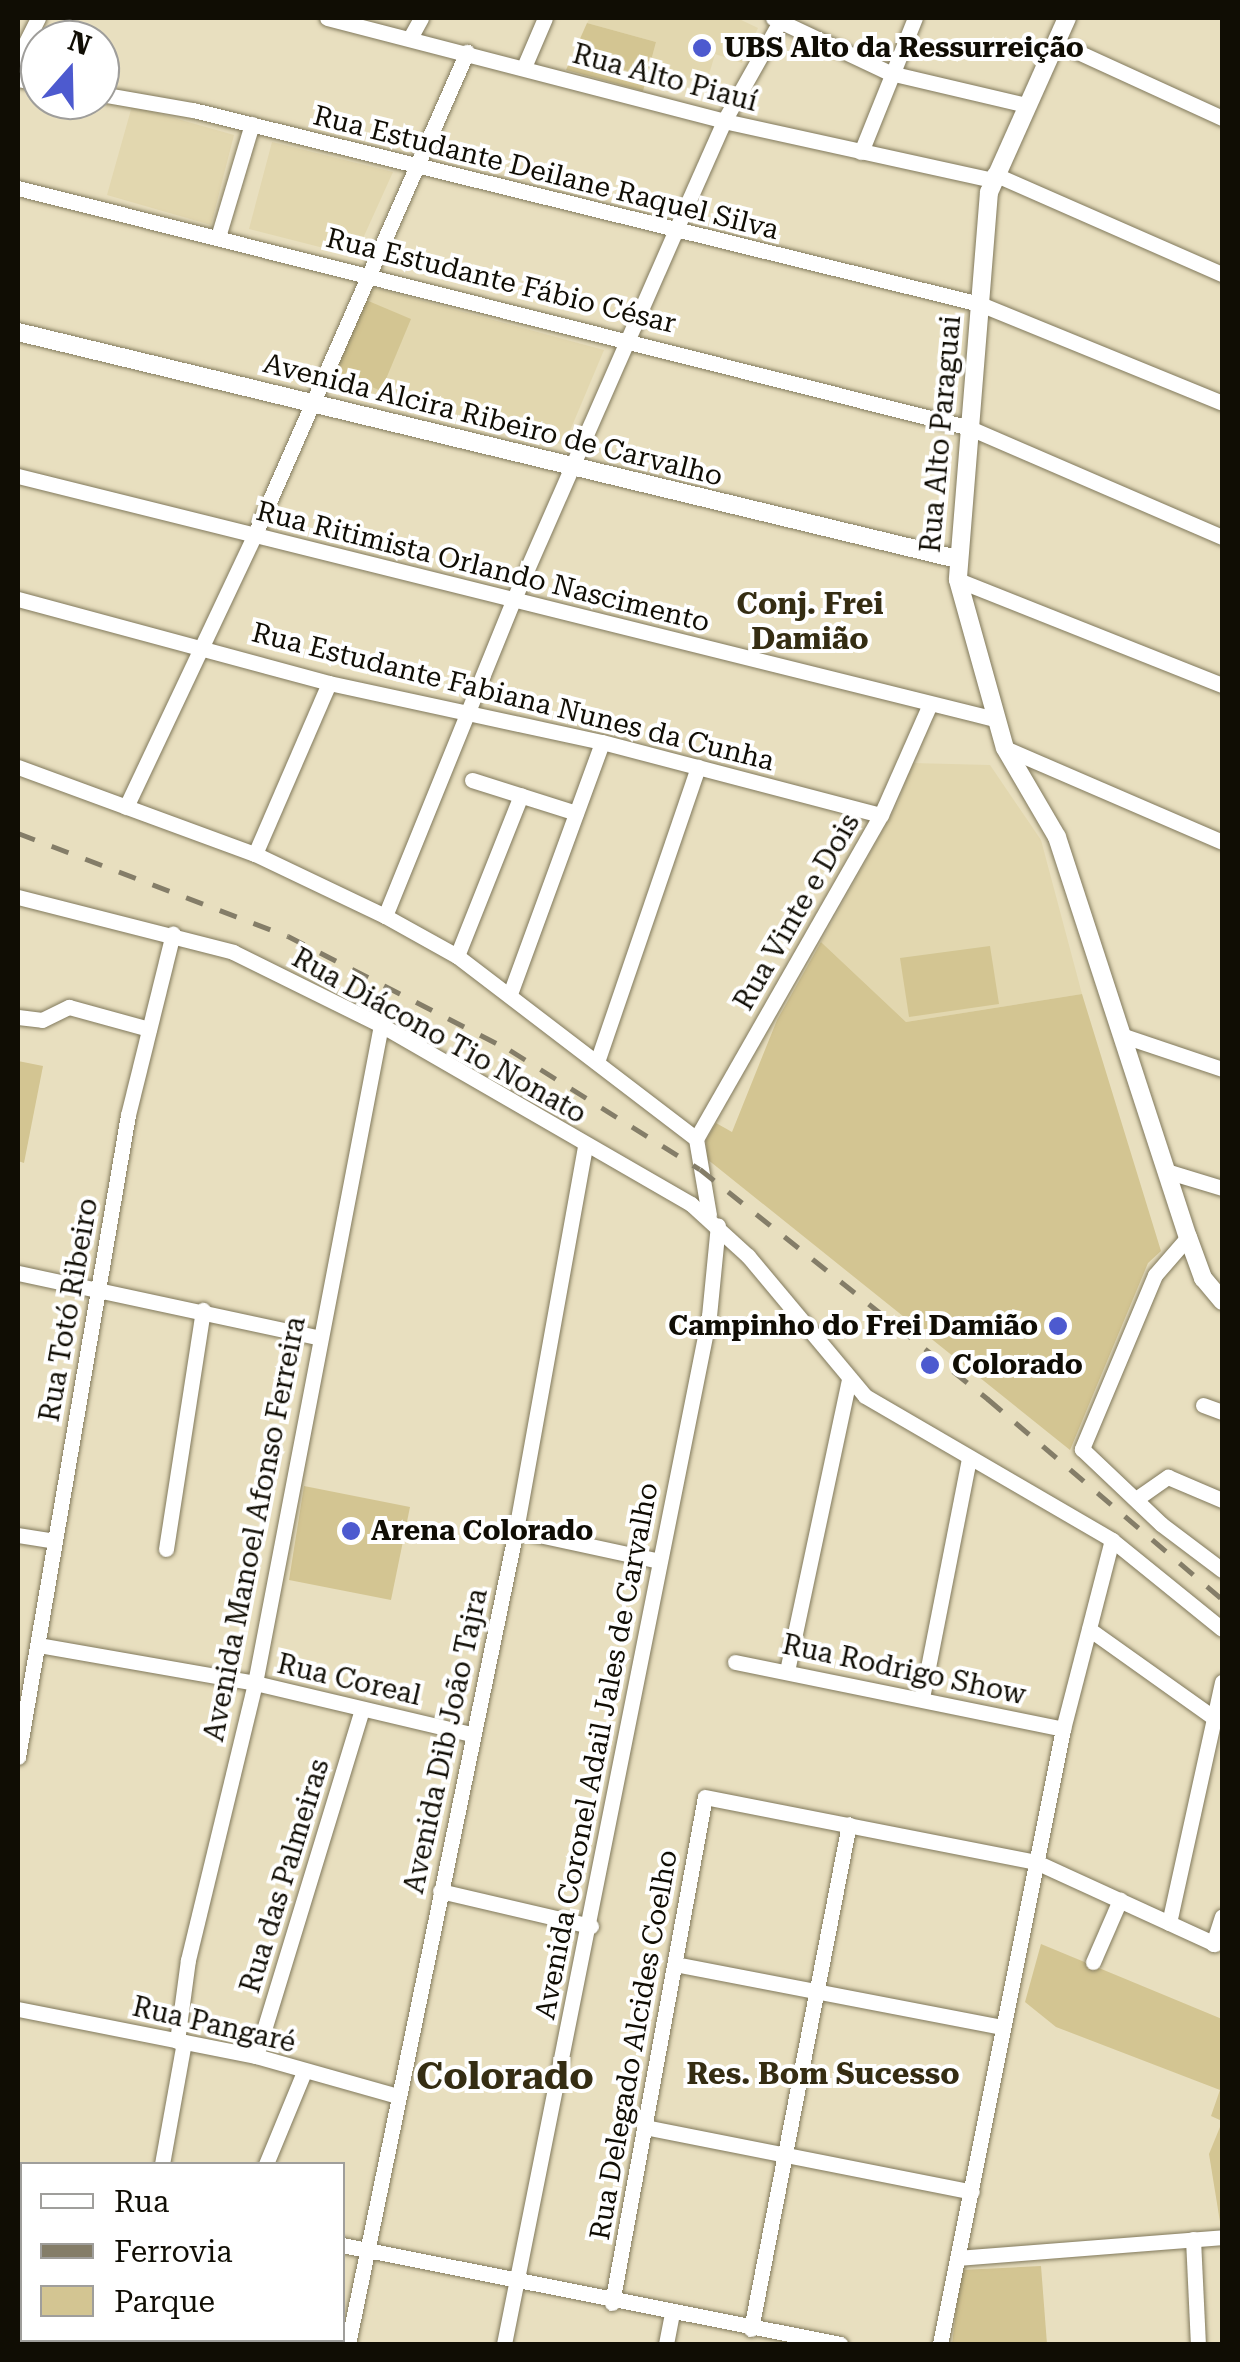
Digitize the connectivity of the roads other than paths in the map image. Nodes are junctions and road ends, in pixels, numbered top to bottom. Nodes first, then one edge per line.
1 (38, 18) edge
2 (327, 18) edge
3 (421, 18) edge
4 (545, 18) edge
5 (915, 18) edge
6 (1067, 18) edge
7 (778, 19) edge
8 (410, 38) junction
9 (1056, 42) junction
10 (467, 52) junction
11 (18, 58) edge
12 (524, 67) junction
13 (890, 74) junction
14 (120, 98) edge
15 (1026, 104) junction
16 (1222, 118) edge
17 (724, 121) junction
18 (252, 124) junction
19 (862, 152) junction
20 (417, 164) junction
21 (993, 177) junction
22 (18, 188) edge
23 (674, 234) junction
24 (218, 237) junction
25 (368, 273) junction
26 (1222, 274) edge
27 (980, 304) junction
28 (18, 332) edge
29 (630, 338) junction
30 (1222, 403) edge
31 (314, 404) junction
32 (970, 428) junction
33 (577, 466) junction
34 (18, 476) edge
35 (254, 536) junction
36 (1222, 537) edge
37 (957, 559) junction
38 (958, 580) junction
39 (18, 599) edge
40 (513, 601) junction
41 (204, 646) junction
42 (329, 683) junction
43 (1222, 685) edge
44 (930, 704) junction
45 (466, 714) junction
46 (995, 719) junction
47 (602, 742) junction
48 (1005, 748) junction
49 (18, 766) edge
50 (698, 767) junction
51 (472, 780) dead end
52 (521, 796) junction
53 (126, 807) junction
54 (576, 813) junction
55 (881, 814) junction
56 (1222, 842) edge
57 (255, 854) junction
58 (18, 897) edge
59 (385, 916) junction
60 (173, 933) junction
61 (457, 956) junction
62 (510, 994) junction
63 (18, 1017) edge
64 (381, 1025) junction
65 (149, 1029) junction
66 (1124, 1036) junction
67 (597, 1062) junction
68 (1222, 1068) edge
69 (696, 1139) junction
70 (584, 1146) junction
71 (1166, 1170) junction
72 (1222, 1188) edge
73 (713, 1220) junction
74 (1188, 1237) junction
75 (18, 1274) edge
76 (97, 1289) junction
77 (1222, 1301) edge
78 (203, 1310) junction
79 (317, 1337) junction
80 (849, 1379) junction
81 (1203, 1405) dead end
82 (1222, 1412) edge
83 (969, 1460) junction
84 (1136, 1500) junction
85 (1222, 1500) edge
86 (516, 1530) junction
87 (18, 1535) edge
88 (1112, 1540) junction
89 (54, 1541) junction
90 (166, 1549) dead end
91 (659, 1562) junction
92 (1222, 1570) edge
93 (1089, 1629) junction
94 (1222, 1630) edge
95 (38, 1645) junction
96 (735, 1662) dead end
97 (787, 1672) junction
98 (1222, 1682) edge
99 (256, 1684) junction
100 (922, 1698) junction
101 (362, 1710) junction
102 (1213, 1717) junction
103 (1063, 1729) junction
104 (471, 1734) junction
105 (18, 1758) edge
106 (849, 1824) junction
107 (1036, 1862) junction
108 (440, 1891) junction
109 (1120, 1900) junction
110 (1222, 1916) edge
111 (1169, 1922) junction
112 (591, 1926) junction
113 (1093, 1962) dead end
114 (674, 1964) junction
115 (815, 1990) junction
116 (18, 2009) edge
117 (1003, 2026) junction
118 (180, 2042) junction
119 (256, 2056) junction
120 (304, 2072) junction
121 (397, 2096) junction
122 (645, 2127) junction
123 (784, 2155) junction
124 (162, 2162) edge
125 (267, 2162) edge
126 (972, 2192) junction
127 (1222, 2237) edge
128 (1193, 2239) junction
129 (345, 2246) edge
130 (363, 2250) junction
131 (958, 2258) junction
132 (515, 2284) junction
133 (612, 2302) junction
134 (672, 2314) junction
135 (751, 2329) junction
136 (348, 2344) edge
137 (504, 2344) edge
138 (666, 2344) edge
139 (837, 2344) edge
140 (940, 2344) edge
141 (1198, 2344) edge

1 - 11 street
2 - 8 street, Rua Alto Piauí
3 - 8 street
4 - 12 street
5 - 13 street
6 - 9 street, Rua Alto Paraguai
7 - 13 street
7 - 17 street
8 - 10 street, Rua Alto Piauí
9 - 15 street, Rua Alto Paraguai
9 - 16 street
10 - 12 street, Rua Alto Piauí
10 - 20 street
12 - 17 street, Rua Alto Piauí
13 - 15 street
13 - 19 street
14 - 18 street, Rua Estudante Deilane Raquel Silva
15 - 21 street, Rua Alto Paraguai
17 - 19 street, Rua Alto Piauí
17 - 23 street
18 - 20 street, Rua Estudante Deilane Raquel Silva
18 - 24 street
19 - 21 street, Rua Alto Piauí
20 - 23 street, Rua Estudante Deilane Raquel Silva
20 - 25 street
21 - 26 street, Rua Alto Piauí
21 - 27 street, Rua Alto Paraguai
22 - 24 street, Rua Estudante Fábio César
23 - 27 street, Rua Estudante Deilane Raquel Silva
23 - 29 street
24 - 25 street, Rua Estudante Fábio César
25 - 29 street, Rua Estudante Fábio César
25 - 31 street
27 - 30 street, Rua Estudante Deilane Raquel Silva
27 - 32 street, Rua Alto Paraguai
28 - 31 street, Avenida Alcira Ribeiro de Carvalho
29 - 32 street, Rua Estudante Fábio César
29 - 33 street
31 - 33 street, Avenida Alcira Ribeiro de Carvalho
31 - 35 street
32 - 36 street, Rua Estudante Fábio César
32 - 37 street, Rua Alto Paraguai
33 - 37 street, Avenida Alcira Ribeiro de Carvalho
33 - 40 street
34 - 35 street, Rua Ritimista Orlando Nascimento
35 - 40 street, Rua Ritimista Orlando Nascimento
35 - 41 street
37 - 38 street, Rua Alto Paraguai
38 - 43 street
38 - 46 street, Rua Alto Paraguai
39 - 41 street, Rua Estudante Fabiana Nunes da Cunha
40 - 44 street, Rua Ritimista Orlando Nascimento
40 - 45 street
41 - 42 street, Rua Estudante Fabiana Nunes da Cunha
41 - 53 street
42 - 45 street, Rua Estudante Fabiana Nunes da Cunha
42 - 57 street
44 - 46 street, Rua Ritimista Orlando Nascimento
44 - 55 street, Rua Vinte e Dois
45 - 47 street, Rua Estudante Fabiana Nunes da Cunha
45 - 59 street
46 - 48 street, Rua Alto Paraguai
47 - 50 street, Rua Estudante Fabiana Nunes da Cunha
47 - 54 street
48 - 56 street
48 - 66 street, Rua Alto Paraguai
49 - 53 street
50 - 55 street, Rua Estudante Fabiana Nunes da Cunha
50 - 67 street
51 - 52 street
52 - 54 street
52 - 61 street
53 - 57 street
54 - 62 street
55 - 69 street, Rua Vinte e Dois
57 - 59 street
58 - 60 street, Rua Diácono Tio Nonato
59 - 61 street
60 - 64 street, Rua Diácono Tio Nonato
60 - 65 street, Rua Totó Ribeiro
61 - 62 street
62 - 67 street
63 - 65 street
64 - 70 street, Rua Diácono Tio Nonato
64 - 79 street, Avenida Manoel Afonso Ferreira
65 - 76 street, Rua Totó Ribeiro
66 - 68 street
66 - 71 street, Rua Alto Paraguai
67 - 69 street
69 - 73 street, Rua Diácono Tio Nonato
70 - 73 street, Rua Diácono Tio Nonato
70 - 86 street, Avenida Dib João Tajra
71 - 72 street
71 - 74 street, Rua Alto Paraguai
73 - 80 street, Rua Diácono Tio Nonato
73 - 91 street, Avenida Coronel Adail Jales de Carvalho
74 - 77 street, Rua Alto Paraguai
74 - 84 street
75 - 76 street
76 - 78 street
76 - 89 street, Rua Totó Ribeiro
78 - 79 street
78 - 90 street
79 - 99 street, Avenida Manoel Afonso Ferreira
80 - 83 street, Rua Diácono Tio Nonato
80 - 97 street
81 - 82 street
83 - 88 street, Rua Diácono Tio Nonato
83 - 100 street
84 - 85 street
84 - 92 street
86 - 91 street
86 - 104 street, Avenida Dib João Tajra
87 - 89 street
88 - 93 street
88 - 94 street, Rua Diácono Tio Nonato
89 - 95 street, Rua Totó Ribeiro
91 - 112 street, Avenida Coronel Adail Jales de Carvalho
93 - 102 street
93 - 103 street
95 - 99 street, Rua Coreal
95 - 105 street, Rua Totó Ribeiro
96 - 97 street, Rua Rodrigo Show
97 - 100 street, Rua Rodrigo Show
98 - 102 street
99 - 101 street, Rua Coreal
99 - 118 street, Avenida Manoel Afonso Ferreira
100 - 103 street, Rua Rodrigo Show
101 - 104 street, Rua Coreal
101 - 119 street, Rua das Palmeiras
102 - 111 street
103 - 107 street
104 - 108 street, Avenida Dib João Tajra
106 - 107 street
106 - 114 street, Rua Delegado Alcides Coelho
106 - 115 street
107 - 109 street
107 - 117 street
108 - 112 street
108 - 121 street, Avenida Dib João Tajra
109 - 111 street
109 - 113 street
110 - 111 street
112 - 132 street, Avenida Coronel Adail Jales de Carvalho
114 - 115 street
114 - 122 street, Rua Delegado Alcides Coelho
115 - 117 street
115 - 123 street
116 - 118 street, Rua Pangaré
117 - 126 street
118 - 119 street, Rua Pangaré
118 - 124 street, Avenida Manoel Afonso Ferreira
119 - 120 street, Rua Pangaré
120 - 121 street, Rua Pangaré
120 - 125 street
121 - 130 street, Avenida Dib João Tajra
122 - 123 street
122 - 133 street, Rua Delegado Alcides Coelho
123 - 126 street
123 - 135 street
126 - 131 street
127 - 128 street
128 - 131 street
128 - 141 street
129 - 130 street
130 - 132 street
130 - 136 street, Avenida Dib João Tajra
131 - 140 street
132 - 133 street
132 - 137 street, Avenida Coronel Adail Jales de Carvalho
133 - 134 street
134 - 135 street
134 - 138 street
135 - 139 street

